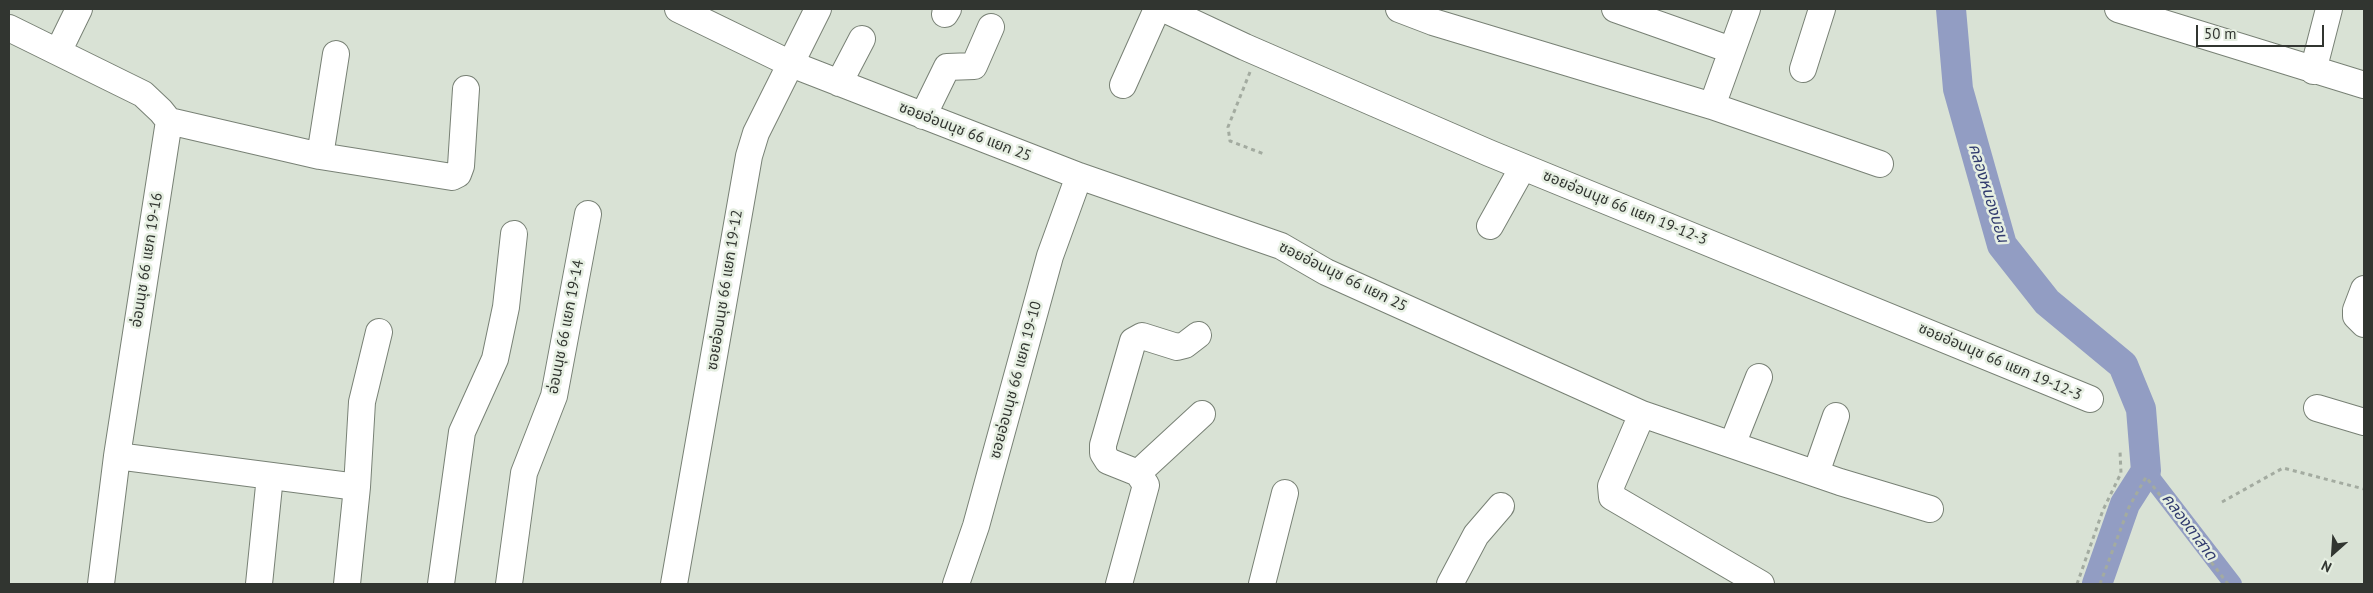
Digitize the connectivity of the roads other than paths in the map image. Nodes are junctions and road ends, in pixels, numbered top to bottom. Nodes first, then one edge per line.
1 (79, 9) edge
2 (678, 9) edge
3 (818, 9) edge
4 (1156, 9) edge
5 (1164, 9) edge
6 (1399, 9) edge
7 (1614, 9) edge
8 (1748, 9) edge
9 (1822, 9) edge
10 (2118, 9) edge
11 (2329, 9) edge
12 (2168, 16) edge
13 (991, 27) dead end
14 (9, 28) edge
15 (862, 39) dead end
16 (1731, 50) junction
17 (58, 52) junction
18 (336, 54) dead end
19 (791, 64) junction
20 (1803, 69) dead end
21 (2313, 71) junction
22 (839, 83) junction
23 (1123, 85) dead end
24 (2364, 85) edge
25 (466, 89) dead end
26 (1712, 106) junction
27 (923, 116) junction
28 (168, 121) junction
29 (320, 156) junction
30 (1880, 164) dead end
31 (1523, 166) junction
32 (1079, 176) junction
33 (588, 214) dead end
34 (1490, 226) dead end
35 (514, 234) dead end
36 (2364, 289) edge
37 (2364, 324) edge
38 (379, 332) dead end
39 (1198, 335) dead end
40 (1759, 377) dead end
41 (2090, 399) dead end
42 (2317, 408) dead end
43 (1202, 414) dead end
44 (1642, 414) junction
45 (1836, 416) dead end
46 (2364, 422) edge
47 (1732, 445) junction
48 (117, 456) junction
49 (1816, 473) junction
50 (1138, 474) junction
51 (270, 476) junction
52 (357, 486) junction
53 (1285, 493) dead end
54 (1501, 506) dead end
55 (1930, 509) dead end
56 (102, 584) edge
57 (259, 584) edge
58 (347, 584) edge
59 (441, 584) edge
60 (509, 584) edge
61 (674, 584) edge
62 (956, 584) edge
63 (1119, 584) edge
64 (1262, 584) edge
65 (1450, 584) edge
66 (1761, 584) edge

1 - 17 street
2 - 19 street, ซอยอ่อนนุช 66 แยก 25
3 - 19 street, ซอยอ่อนนุช 66 แยก 19-12
4 - 23 street
5 - 31 street, ซอยอ่อนนุช 66 แยก 19-12-3
6 - 26 street
7 - 16 street
8 - 16 street
9 - 20 street
10 - 12 street
11 - 21 street
12 - 21 street
13 - 27 street
14 - 17 street
15 - 22 street
16 - 26 street
17 - 28 street
18 - 29 street
19 - 22 street, ซอยอ่อนนุช 66 แยก 25
19 - 61 street, ซอยอ่อนนุช 66 แยก 19-12
21 - 24 street
22 - 27 street, ซอยอ่อนนุช 66 แยก 25
25 - 29 street
26 - 30 street
27 - 32 street, ซอยอ่อนนุช 66 แยก 25
28 - 29 street
28 - 48 street, อ่อนนุช 66 แยก 19-16
31 - 34 street
31 - 41 street, ซอยอ่อนนุช 66 แยก 19-12-3
32 - 44 street, ซอยอ่อนนุช 66 แยก 25
32 - 62 street, ซอยอ่อนนุช 66 แยก 19-10
33 - 60 street, อ่อนนุช 66 แยก 19-14
35 - 59 street
36 - 37 street
38 - 52 street
39 - 50 street
40 - 47 street
42 - 46 street
43 - 50 street
44 - 47 street, ซอยอ่อนนุช 66 แยก 25
44 - 66 street
45 - 49 street
47 - 49 street, ซอยอ่อนนุช 66 แยก 25
48 - 51 street
48 - 56 street, อ่อนนุช 66 แยก 19-16
49 - 55 street, ซอยอ่อนนุช 66 แยก 25
50 - 63 street
51 - 52 street
51 - 57 street
52 - 58 street
53 - 64 street
54 - 65 street

